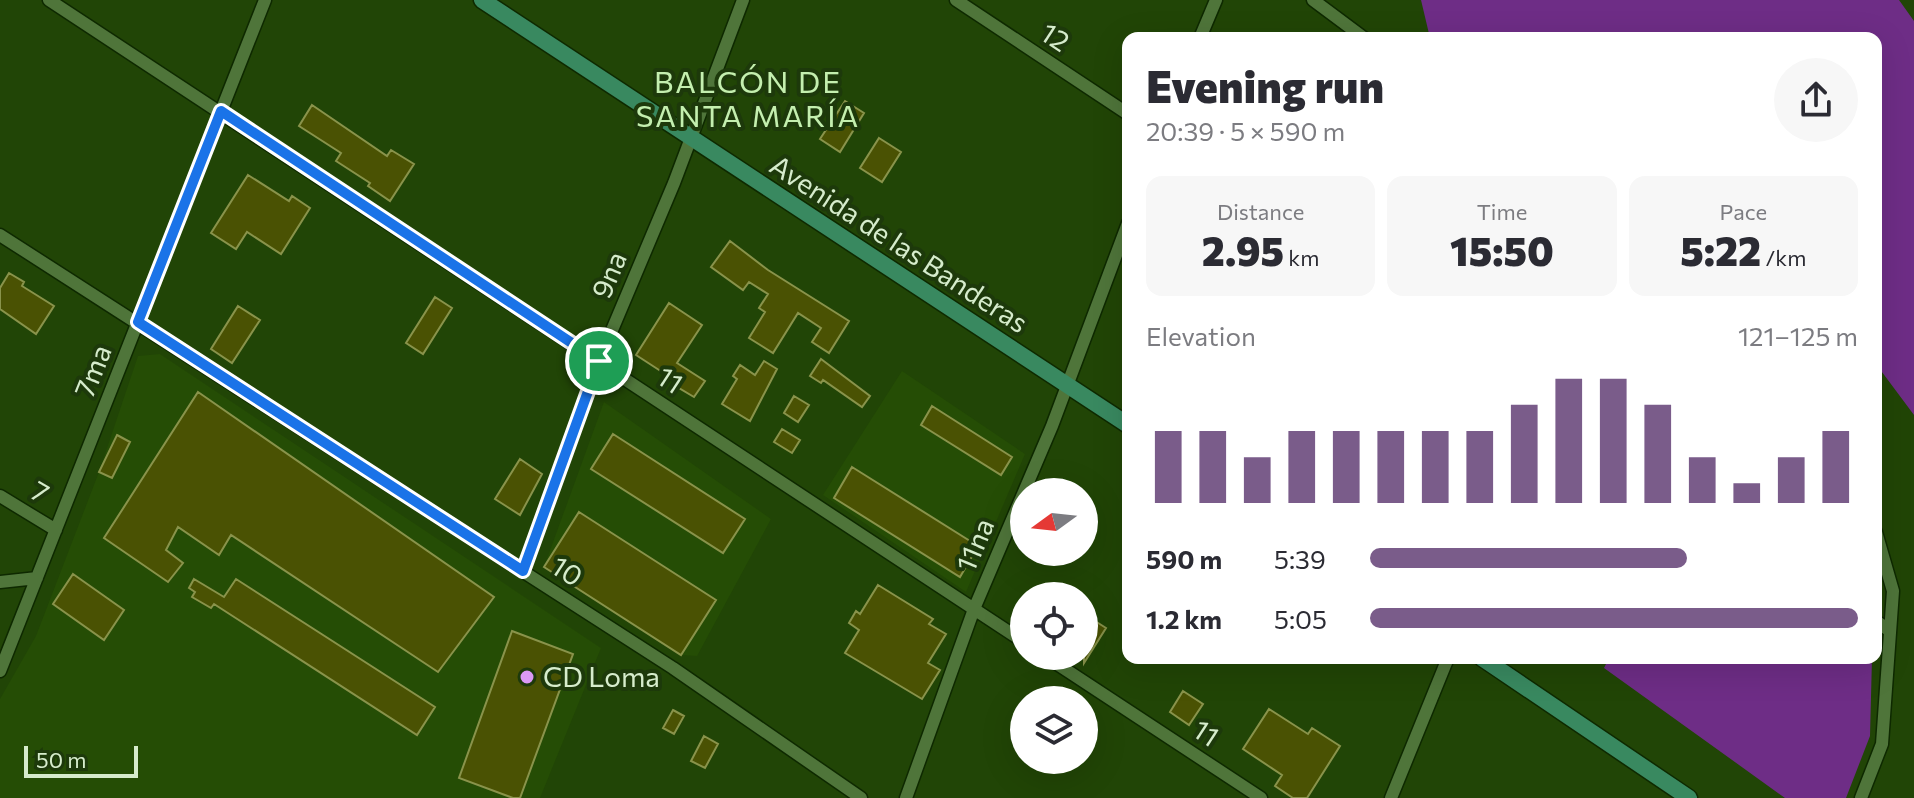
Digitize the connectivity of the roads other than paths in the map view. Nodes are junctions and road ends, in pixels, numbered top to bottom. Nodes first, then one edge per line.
1 (49, 0) edge
2 (265, 0) edge
3 (482, 0) edge
4 (743, 0) edge
5 (956, 0) edge
6 (1216, 0) edge
7 (1313, 0) edge
8 (1203, 32) edge
9 (1356, 32) edge
10 (1122, 110) edge
11 (221, 111) junction
12 (691, 138) junction
13 (0, 235) edge
14 (1122, 240) edge
15 (138, 322) junction
16 (599, 361) junction
17 (1066, 385) junction
18 (1122, 421) edge
19 (0, 496) edge
20 (56, 530) junction
21 (1882, 553) edge
22 (523, 571) junction
23 (37, 578) junction
24 (0, 582) edge
25 (974, 609) junction
26 (1882, 625) edge
27 (1890, 631) junction
28 (1010, 633) edge
29 (1446, 664) edge
30 (1491, 664) edge
31 (1066, 670) edge
32 (0, 671) edge
33 (861, 798) edge
34 (906, 798) edge
35 (1261, 798) edge
36 (1391, 798) edge
37 (1689, 798) edge
38 (1861, 798) edge

1 - 11 street, 11
2 - 11 street, 7ma
3 - 12 street, Avenida de las Banderas
4 - 12 street, 9na
5 - 10 street, 12
6 - 8 street
7 - 9 street
11 - 15 street, 7ma
11 - 16 street, 11
12 - 16 street, 9na
12 - 17 street, Avenida de las Banderas
13 - 15 street, 10
14 - 17 street, 11na
15 - 20 street, 7ma
15 - 22 street, 10
16 - 22 street, 9na
16 - 25 street, 11
17 - 18 street, Avenida de las Banderas
17 - 25 street, 11na
19 - 20 street, 7
20 - 23 street, 7ma
21 - 27 street
22 - 33 street, 10
23 - 24 street
23 - 32 street, 7ma
25 - 28 street, 11
25 - 34 street, 11na
26 - 27 street
27 - 38 street
29 - 36 street
30 - 37 street
31 - 35 street, 11

